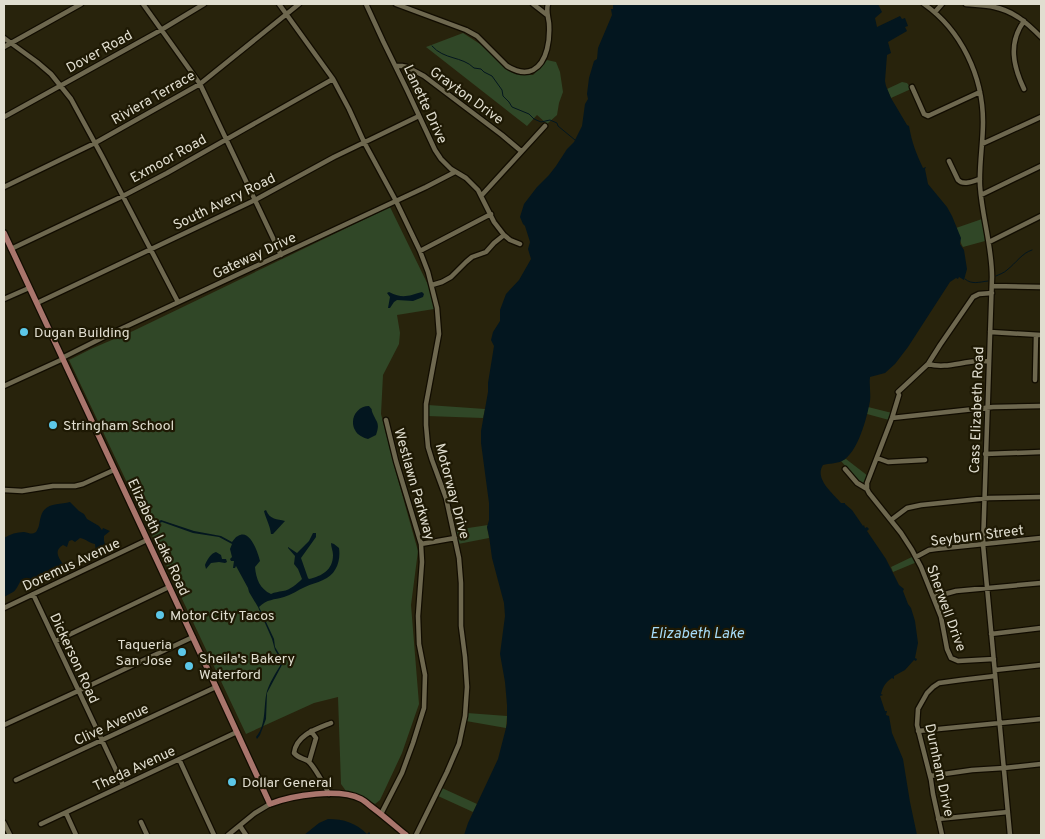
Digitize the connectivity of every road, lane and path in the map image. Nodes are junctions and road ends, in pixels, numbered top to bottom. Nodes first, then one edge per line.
1 (81, 4) edge
2 (143, 4) edge
3 (204, 4) edge
4 (279, 4) edge
5 (299, 4) edge
6 (366, 4) edge
7 (396, 4) edge
8 (533, 4) edge
9 (548, 4) edge
10 (924, 4) edge
11 (942, 4) edge
12 (966, 4) edge
13 (930, 5) edge
14 (993, 5) edge
15 (935, 12) junction
16 (286, 14) junction
17 (547, 15) junction
18 (1024, 21) junction
19 (162, 30) junction
20 (1041, 37) edge
21 (4, 38) edge
22 (11, 43) junction
23 (4, 47) edge
24 (396, 66) junction
25 (333, 79) junction
26 (200, 84) junction
27 (61, 85) junction
28 (912, 88) dead end
29 (1024, 89) dead end
30 (980, 92) junction
31 (418, 116) junction
32 (4, 117) edge
33 (1041, 117) edge
34 (545, 126) dead end
35 (227, 138) junction
36 (364, 142) junction
37 (95, 143) junction
38 (982, 144) junction
39 (522, 151) junction
40 (949, 161) dead end
41 (1041, 166) edge
42 (455, 172) junction
43 (980, 178) junction
44 (4, 187) edge
45 (981, 195) junction
46 (123, 196) junction
47 (481, 196) junction
48 (255, 200) junction
49 (396, 201) junction
50 (490, 214) junction
51 (1041, 216) edge
52 (4, 233) edge
53 (504, 235) junction
54 (989, 242) junction
55 (520, 244) dead end
56 (11, 249) junction
57 (150, 249) junction
58 (420, 251) junction
59 (281, 255) junction
60 (432, 285) junction
61 (992, 286) junction
62 (1041, 287) edge
63 (29, 288) junction
64 (992, 293) junction
65 (4, 299) edge
66 (178, 302) junction
67 (36, 303) junction
68 (990, 332) junction
69 (1039, 335) edge
70 (62, 359) junction
71 (989, 361) junction
72 (928, 364) junction
73 (1035, 380) dead end
74 (4, 386) edge
75 (1041, 406) edge
76 (987, 408) junction
77 (892, 418) junction
78 (386, 420) dead end
79 (1041, 452) edge
80 (985, 454) junction
81 (877, 458) junction
82 (925, 460) dead end
83 (845, 469) dead end
84 (114, 470) junction
85 (867, 489) junction
86 (4, 490) edge
87 (1041, 497) edge
88 (984, 499) junction
89 (891, 520) junction
90 (455, 538) junction
91 (1041, 538) edge
92 (147, 540) junction
93 (421, 544) junction
94 (983, 544) junction
95 (916, 557) junction
96 (1041, 583) edge
97 (169, 587) junction
98 (987, 589) junction
99 (33, 594) junction
100 (934, 597) junction
101 (4, 608) edge
102 (1041, 628) edge
103 (991, 634) junction
104 (193, 637) junction
105 (56, 641) junction
106 (994, 659) junction
107 (1041, 665) edge
108 (995, 670) junction
109 (995, 676) junction
110 (216, 687) junction
111 (78, 691) junction
112 (1041, 719) edge
113 (331, 723) dead end
114 (1000, 723) junction
115 (4, 725) edge
116 (311, 731) junction
117 (918, 731) junction
118 (237, 732) junction
119 (102, 741) junction
120 (179, 759) junction
121 (309, 762) junction
122 (1041, 764) edge
123 (1004, 768) junction
124 (930, 776) junction
125 (16, 780) dead end
126 (123, 785) junction
127 (329, 794) junction
128 (270, 804) junction
129 (1008, 812) junction
130 (66, 813) junction
131 (381, 814) junction
132 (938, 819) junction
133 (141, 822) dead end
134 (4, 824) edge
135 (40, 824) dead end
136 (240, 826) junction
137 (10, 835) edge
138 (76, 835) edge
139 (147, 835) edge
140 (214, 835) edge
141 (228, 835) edge
142 (246, 835) edge
143 (406, 835) edge
144 (416, 835) edge
145 (942, 835) edge
146 (1010, 835) edge

1 - 22 street
2 - 19 street
3 - 19 street, Dover Road
4 - 16 street, Motorway Drive
5 - 16 street, Riviera Terrace
6 - 24 street, Lanette Drive
7 - 17 street
8 - 17 street
9 - 17 street
10 - 13 street, Cass Elizabeth Road
11 - 15 street
12 - 14 street
13 - 15 street, Cass Elizabeth Road
14 - 18 street
15 - 30 street, Cass Elizabeth Road
16 - 25 street, Motorway Drive
16 - 26 street, Riviera Terrace
18 - 20 street
18 - 29 street
19 - 26 street
19 - 27 street, Dover Road
21 - 22 street
22 - 23 street
22 - 27 street
24 - 31 street, Lanette Drive
24 - 39 street, Grayton Drive
25 - 35 street, Exmoor Road
25 - 36 street, Motorway Drive
26 - 35 street
26 - 37 street, Riviera Terrace
27 - 32 street, Dover Road
27 - 37 street
28 - 30 street
30 - 38 street, Cass Elizabeth Road
31 - 36 street, South Avery Road
31 - 42 street, Lanette Drive
33 - 38 street
34 - 39 street
35 - 46 street, Exmoor Road
35 - 48 street
36 - 48 street, South Avery Road
36 - 49 street, Motorway Drive
37 - 44 street, Riviera Terrace
37 - 46 street
38 - 43 street, Cass Elizabeth Road
39 - 47 street
40 - 43 street
41 - 45 street
42 - 47 street, Lanette Drive
42 - 49 street, Gateway Drive
43 - 45 street, Cass Elizabeth Road
45 - 54 street, Cass Elizabeth Road
46 - 56 street, Exmoor Road
46 - 57 street
47 - 50 street, Lanette Drive
48 - 57 street, South Avery Road
48 - 59 street
49 - 58 street, Motorway Drive
49 - 59 street, Gateway Drive
50 - 53 street, Lanette Drive
50 - 58 street
51 - 54 street
52 - 56 main road, Elizabeth Lake Road
53 - 55 street, Lanette Drive
53 - 60 street
54 - 61 street, Cass Elizabeth Road
56 - 63 main road, Elizabeth Lake Road
57 - 66 street
57 - 67 street, South Avery Road
58 - 60 street, Motorway Drive
59 - 66 street, Gateway Drive
60 - 90 street, Motorway Drive
61 - 62 street
61 - 64 street, Cass Elizabeth Road
63 - 65 street
63 - 67 main road, Elizabeth Lake Road
64 - 68 street, Cass Elizabeth Road
64 - 72 street
66 - 70 street, Gateway Drive
67 - 70 main road, Elizabeth Lake Road
68 - 69 street
68 - 71 street, Cass Elizabeth Road
69 - 73 street
70 - 74 street, Gateway Drive
70 - 84 main road, Elizabeth Lake Road
71 - 72 street
71 - 76 street, Cass Elizabeth Road
72 - 77 street
75 - 76 street
76 - 77 street
76 - 80 street, Cass Elizabeth Road
77 - 81 street
78 - 93 street, Westlawn Parkway
79 - 80 street
80 - 88 street, Cass Elizabeth Road
81 - 82 street
81 - 85 street
83 - 85 street, Sherwell Drive
84 - 86 street
84 - 92 main road, Elizabeth Lake Road
85 - 89 street, Sherwell Drive
87 - 88 street
88 - 89 street
88 - 94 street, Cass Elizabeth Road
89 - 95 street, Sherwell Drive
90 - 93 street
90 - 144 street, Motorway Drive
91 - 94 street, Seyburn Street
92 - 97 main road, Elizabeth Lake Road
92 - 99 street, Doremus Avenue
93 - 131 street, Westlawn Parkway
94 - 95 street, Seyburn Street
94 - 98 street, Cass Elizabeth Road
95 - 100 street, Sherwell Drive
96 - 98 street
97 - 104 main road, Elizabeth Lake Road
97 - 105 street
98 - 100 street
98 - 103 street, Cass Elizabeth Road
99 - 101 street, Doremus Avenue
99 - 105 street, Dickerson Road
100 - 106 street, Sherwell Drive
102 - 103 street
103 - 106 street, Cass Elizabeth Road
104 - 110 main road, Elizabeth Lake Road
104 - 111 street
105 - 111 street, Dickerson Road
106 - 108 street, Cass Elizabeth Road
107 - 108 street
108 - 109 street, Cass Elizabeth Road
109 - 114 street, Cass Elizabeth Road
109 - 117 street, Durnham Drive
110 - 118 main road, Elizabeth Lake Road
110 - 119 street, Clive Avenue
111 - 115 street
111 - 119 street, Dickerson Road
112 - 114 street
113 - 116 street
114 - 117 street
114 - 123 street, Cass Elizabeth Road
116 - 121 street
116 - 121 street
117 - 124 street, Durnham Drive
118 - 120 street, Theda Avenue
118 - 128 main road, Elizabeth Lake Road
119 - 125 street, Clive Avenue
119 - 126 street, Dickerson Road
120 - 126 street, Theda Avenue
120 - 140 street
121 - 127 street
122 - 123 street
123 - 124 street
123 - 129 street, Cass Elizabeth Road
124 - 132 street, Durnham Drive
126 - 130 street, Theda Avenue
127 - 128 main road
127 - 131 main road
128 - 136 street
129 - 132 street
129 - 146 street, Cass Elizabeth Road
130 - 135 street, Theda Avenue
130 - 138 street
131 - 143 main road
132 - 145 street, Durnham Drive
133 - 139 street
134 - 137 street
136 - 141 street
136 - 142 street

